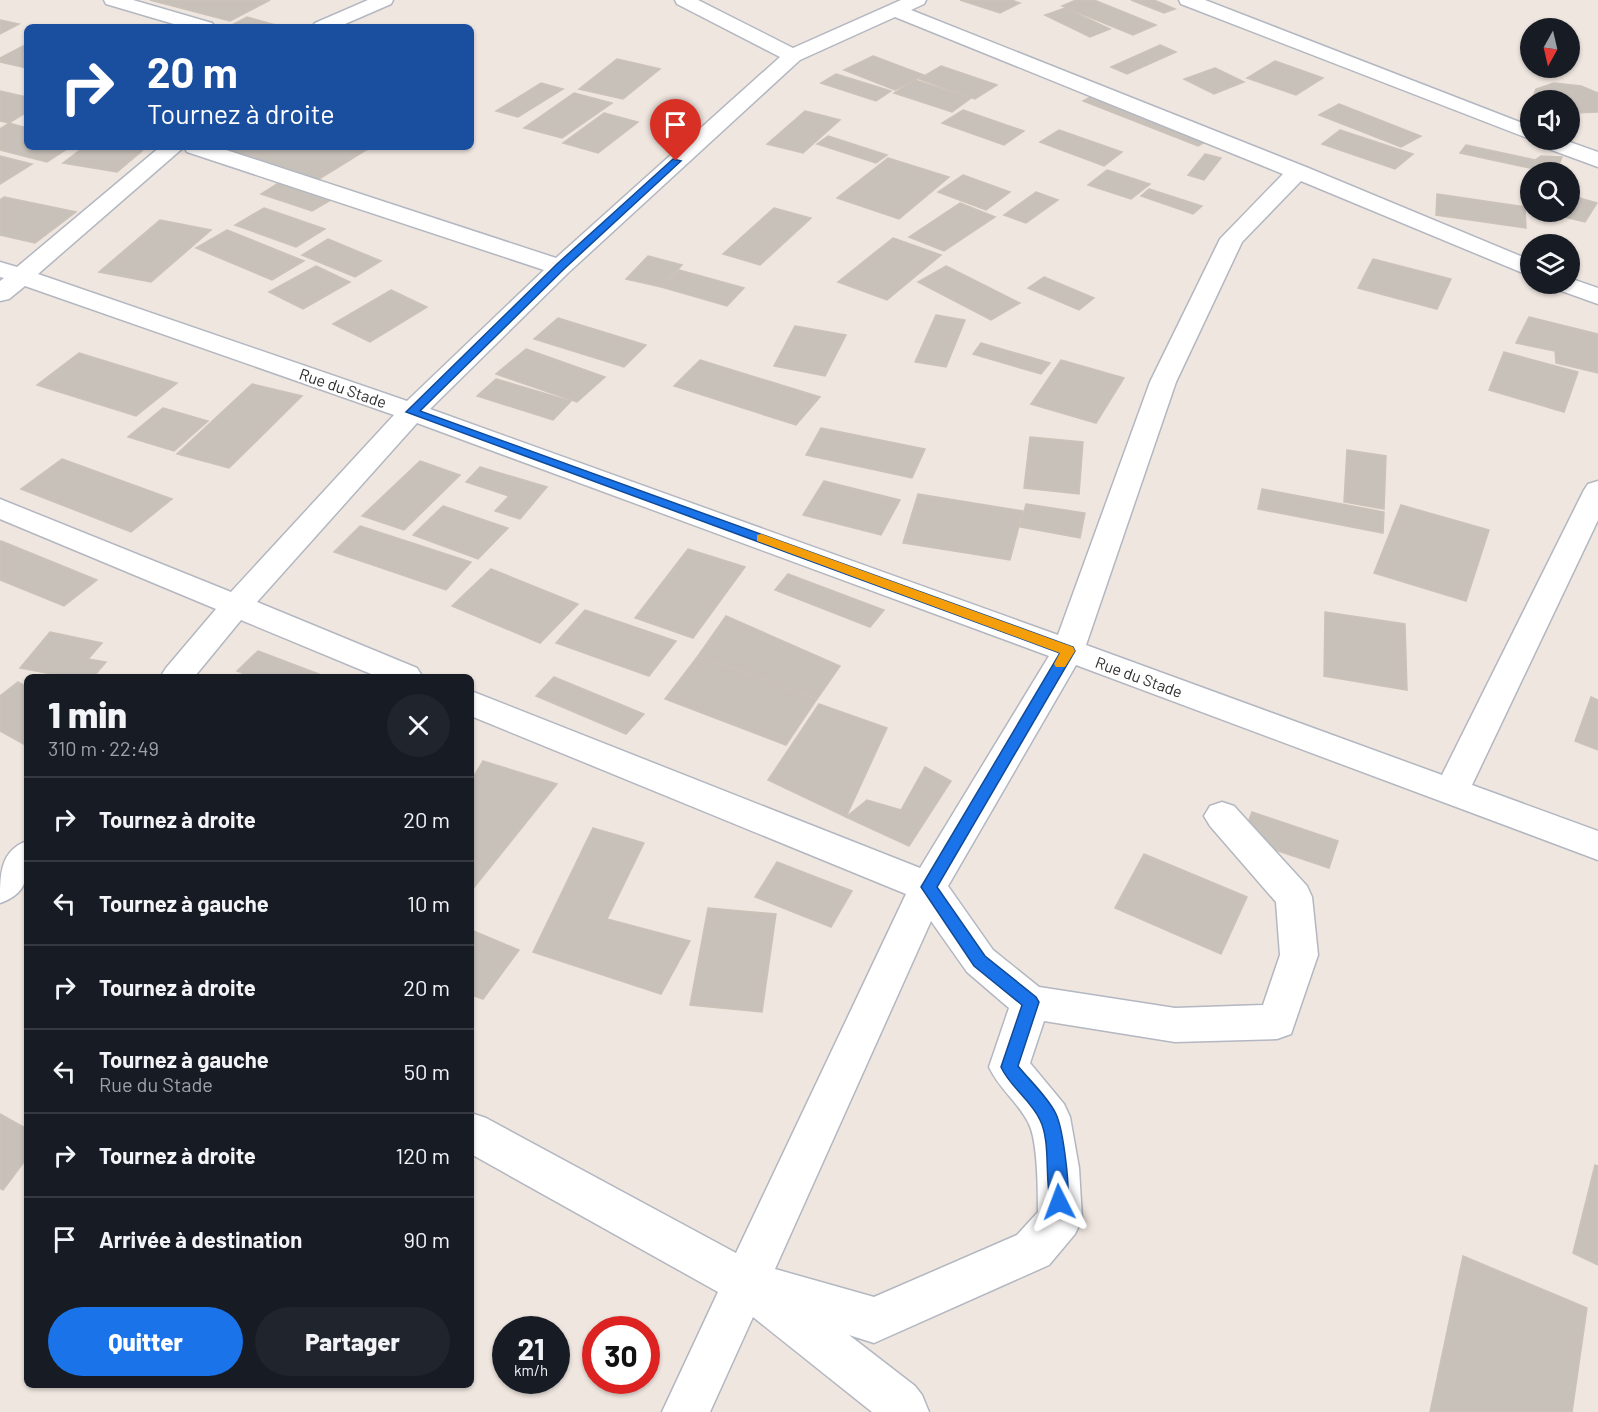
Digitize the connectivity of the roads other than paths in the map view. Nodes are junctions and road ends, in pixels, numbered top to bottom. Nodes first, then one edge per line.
1 (113, 0) edge
2 (384, 0) edge
3 (684, 0) edge
4 (1188, 0) edge
5 (906, 5) edge
6 (195, 24) edge
7 (329, 24) edge
8 (793, 56) junction
9 (1520, 129) edge
10 (169, 150) edge
11 (204, 150) edge
12 (1572, 150) edge
13 (1598, 160) edge
14 (1298, 172) junction
15 (1520, 265) edge
16 (560, 267) junction
17 (7, 280) edge
18 (1580, 290) edge
19 (1598, 297) edge
20 (412, 412) junction
21 (1598, 490) edge
22 (0, 508) edge
23 (235, 608) junction
24 (1068, 651) junction
25 (179, 674) edge
26 (401, 674) edge
27 (474, 704) edge
28 (1451, 792) junction
29 (1222, 816) dead end
30 (1598, 846) edge
31 (928, 887) junction
32 (1030, 1002) junction
33 (474, 1134) edge
34 (745, 1282) junction
35 (686, 1412) edge
36 (906, 1412) edge

1 - 6 street
2 - 7 street
3 - 8 street
4 - 9 street
5 - 8 street
5 - 14 street
8 - 16 street
10 - 17 street
11 - 16 street
12 - 13 street
14 - 15 street
14 - 24 street
16 - 20 street
17 - 20 street, Rue du Stade
18 - 19 street
20 - 23 street
20 - 24 street, Rue du Stade
21 - 28 street
22 - 23 street
23 - 25 street
23 - 26 street
24 - 28 street, Rue du Stade
24 - 31 street
27 - 31 street
28 - 30 street, Rue du Stade
29 - 32 street
31 - 32 street
31 - 34 street
32 - 34 street
33 - 34 street
34 - 35 street
34 - 36 street

